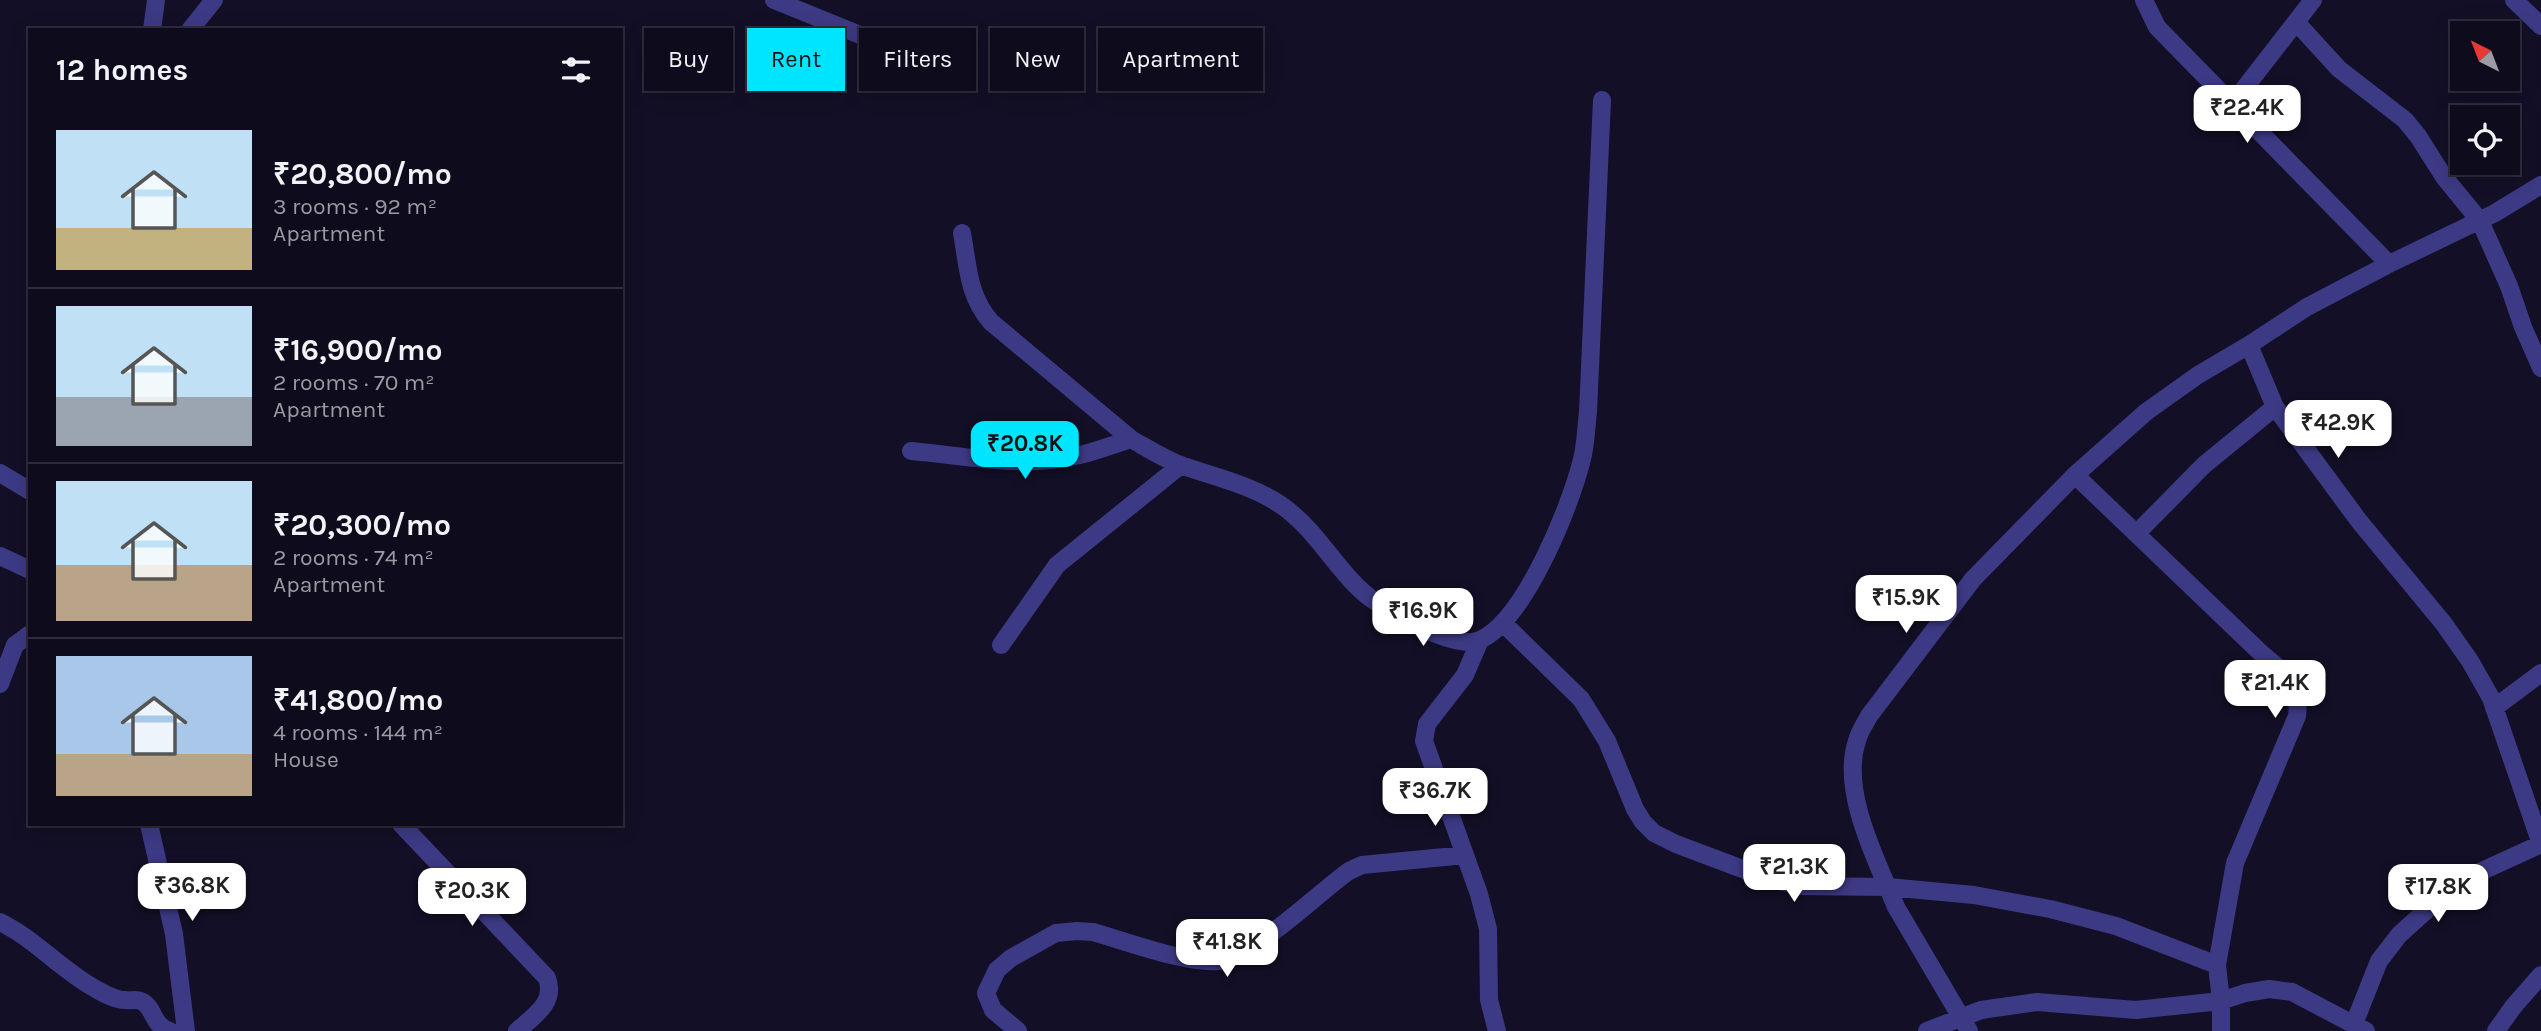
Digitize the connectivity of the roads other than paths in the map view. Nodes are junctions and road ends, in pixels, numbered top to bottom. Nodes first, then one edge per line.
1 (156, 0) edge
2 (214, 0) edge
3 (774, 0) edge
4 (2144, 0) edge
5 (2313, 0) edge
6 (2514, 0) edge
7 (2296, 22) junction
8 (2541, 26) edge
9 (152, 28) edge
10 (192, 28) edge
11 (859, 34) edge
12 (1602, 100) dead end
13 (2233, 103) junction
14 (2541, 185) edge
15 (2480, 221) junction
16 (962, 233) dead end
17 (2389, 264) junction
18 (2249, 345) junction
19 (2541, 368) edge
20 (2275, 407) junction
21 (1131, 439) junction
22 (911, 451) dead end
23 (1181, 465) junction
24 (0, 474) edge
25 (2075, 475) junction
26 (28, 490) edge
27 (2137, 533) junction
28 (0, 556) edge
29 (28, 568) edge
30 (1503, 623) junction
31 (28, 635) edge
32 (1480, 640) junction
33 (1002, 645) dead end
34 (2541, 673) edge
35 (0, 684) edge
36 (2494, 708) junction
37 (149, 826) edge
38 (403, 826) edge
39 (2541, 844) edge
40 (1465, 855) junction
41 (1888, 887) junction
42 (0, 922) edge
43 (2217, 965) junction
44 (2541, 975) edge
45 (2221, 1001) junction
46 (1964, 1024) edge
47 (2360, 1028) edge
48 (170, 1031) edge
49 (186, 1031) edge
50 (517, 1031) edge
51 (1018, 1031) edge
52 (1497, 1031) edge
53 (1927, 1031) edge
54 (2221, 1031) edge
55 (2496, 1031) edge

1 - 9 street
2 - 10 street
3 - 11 street
4 - 13 street
5 - 7 street
6 - 8 street
7 - 13 street
7 - 15 street
12 - 30 street
13 - 17 street
14 - 15 street
15 - 17 street
15 - 19 street
16 - 21 street
17 - 18 street
18 - 20 street
18 - 25 street
20 - 27 street
20 - 36 street
21 - 22 street
21 - 23 street
23 - 32 street
23 - 33 street
24 - 26 street
25 - 27 street
25 - 41 street
27 - 43 street
28 - 29 street
30 - 32 street
30 - 41 street
31 - 35 street
32 - 40 street
34 - 36 street
36 - 39 street
37 - 49 street
38 - 50 street
39 - 47 street
40 - 51 street
40 - 52 street
41 - 43 street
41 - 46 street
42 - 48 street
43 - 45 street
44 - 55 street
45 - 46 street
45 - 47 street
45 - 54 street
46 - 53 street

